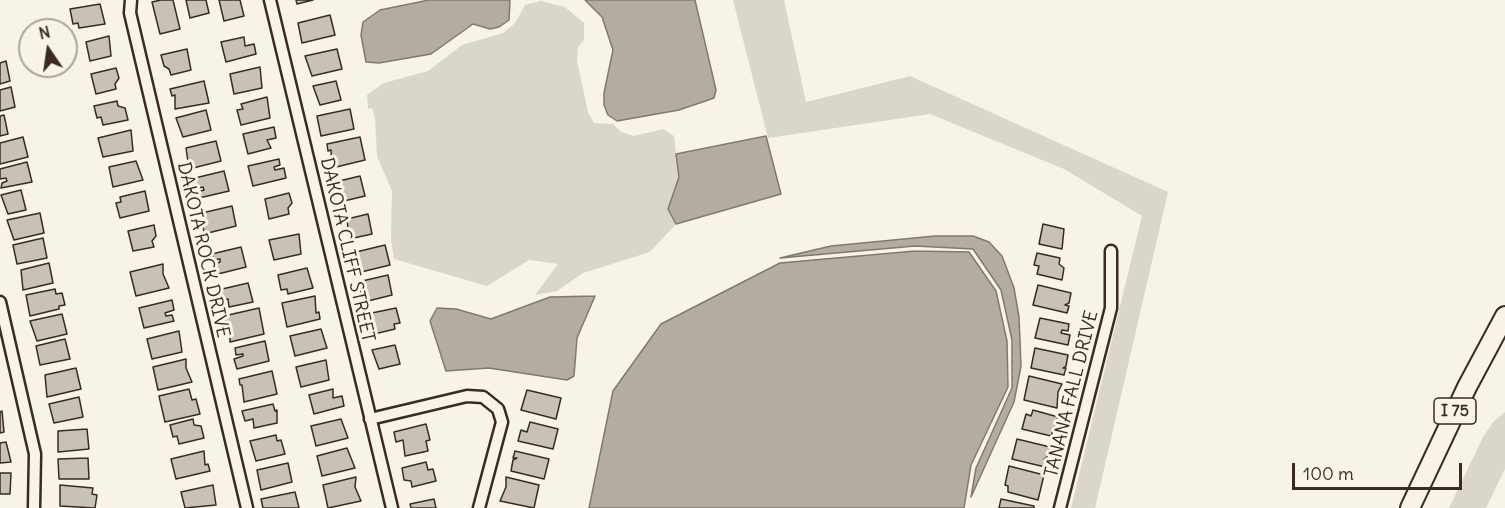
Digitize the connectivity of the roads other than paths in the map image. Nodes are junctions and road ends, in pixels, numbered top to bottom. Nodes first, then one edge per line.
1 (131, 0) edge
2 (270, 0) edge
3 (1111, 251) dead end
4 (0, 302) edge
5 (1505, 316) edge
6 (370, 419) junction
7 (34, 508) edge
8 (247, 508) edge
9 (392, 508) edge
10 (479, 508) edge
11 (1060, 508) edge
12 (1410, 508) edge

1 - 8 street, DAKOTA ROCK DRIVE
2 - 6 street, DAKOTA CLIFF STREET
3 - 11 street, TANANA FALL DRIVE
4 - 7 street
5 - 12 highway, I 75
6 - 9 street, DAKOTA CLIFF STREET
6 - 10 street

